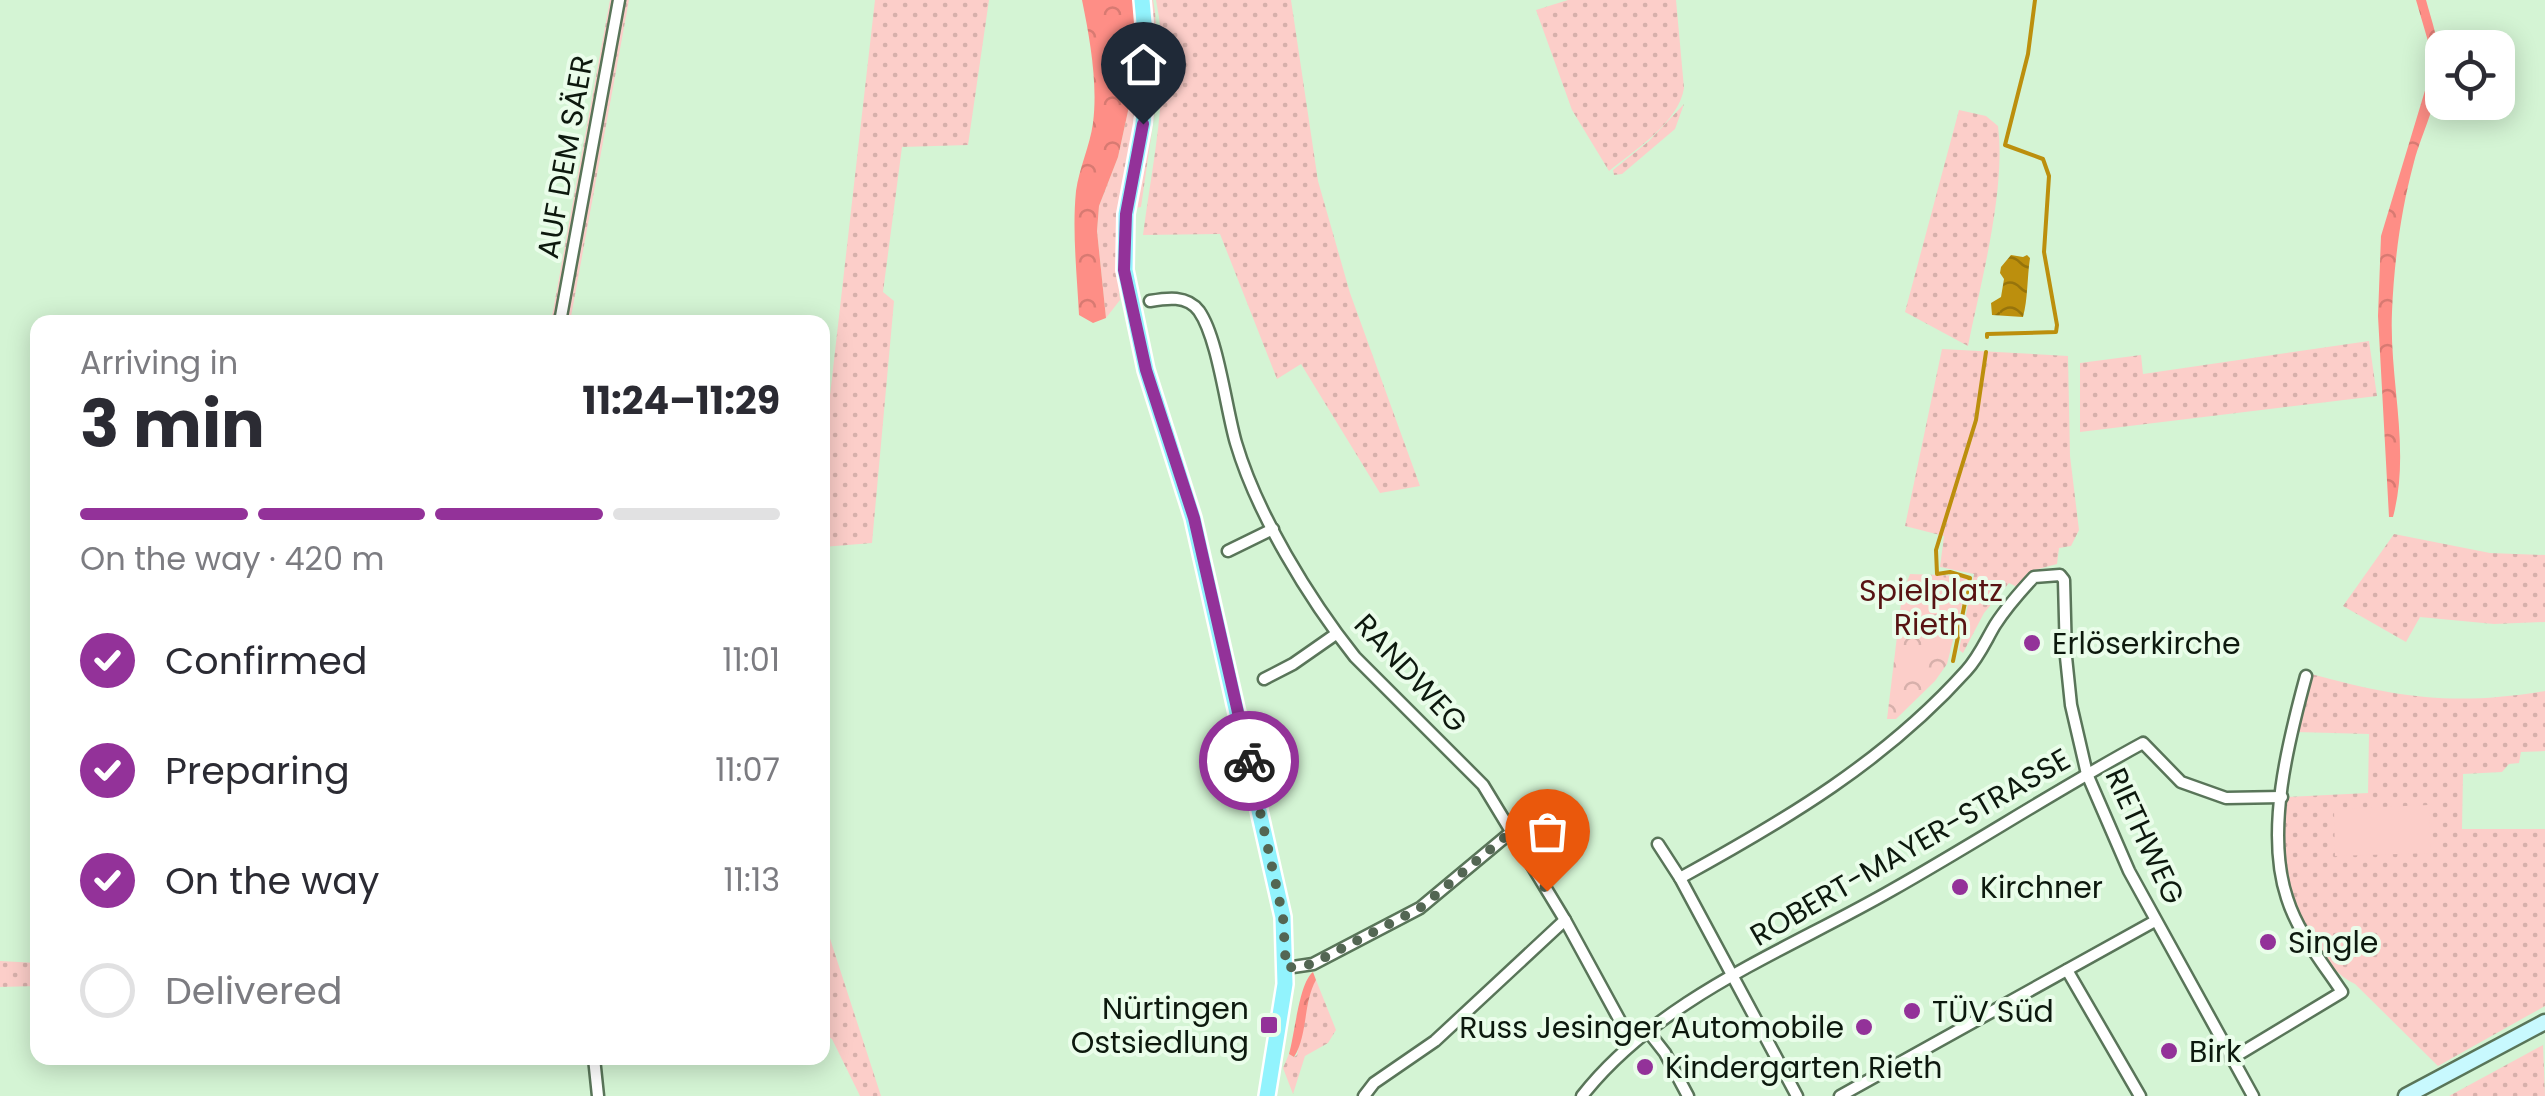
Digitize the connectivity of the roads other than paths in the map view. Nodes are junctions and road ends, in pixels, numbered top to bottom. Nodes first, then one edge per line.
1 (619, 0) edge
2 (1142, 0) edge
3 (1150, 301) dead end
4 (561, 315) edge
5 (1273, 528) junction
6 (1228, 551) dead end
7 (1336, 634) junction
8 (2306, 676) dead end
9 (1264, 679) dead end
10 (2087, 774) junction
11 (2282, 797) junction
12 (1510, 833) junction
13 (1658, 844) dead end
14 (1680, 878) junction
15 (1565, 920) junction
16 (2156, 921) junction
17 (1286, 968) junction
18 (2067, 970) junction
19 (1732, 978) junction
20 (2545, 1022) edge
21 (1647, 1030) junction
22 (1631, 1041) junction
23 (2231, 1059) junction
24 (595, 1065) edge
25 (598, 1096) edge
26 (1267, 1096) edge
27 (1364, 1096) edge
28 (1582, 1096) edge
29 (1688, 1096) edge
30 (1797, 1096) edge
31 (1840, 1096) edge
32 (2140, 1096) edge
33 (2253, 1096) edge
34 (2406, 1096) edge

1 - 4 street, AUF DEM SÄER
2 - 17 main road
3 - 5 street, RANDWEG
5 - 6 street
5 - 7 street, RANDWEG
7 - 9 street
7 - 12 street, RANDWEG
8 - 11 street
10 - 11 street, ROBERT-MAYER-STRASSE
10 - 14 street, RIETHWEG
10 - 16 street, RIETHWEG
10 - 19 street, ROBERT-MAYER-STRASSE
11 - 23 street
12 - 15 street, RANDWEG
12 - 17 street
13 - 14 street
14 - 19 street
15 - 22 street, RANDWEG
15 - 27 street
16 - 18 street
16 - 23 street, RIETHWEG
17 - 26 main road
18 - 31 street
18 - 32 street
19 - 21 street, ROBERT-MAYER-STRASSE
19 - 30 street
20 - 34 street
21 - 22 street, ROBERT-MAYER-STRASSE
21 - 29 street
22 - 28 street, ROBERT-MAYER-STRASSE
23 - 33 street, RIETHWEG
24 - 25 street

